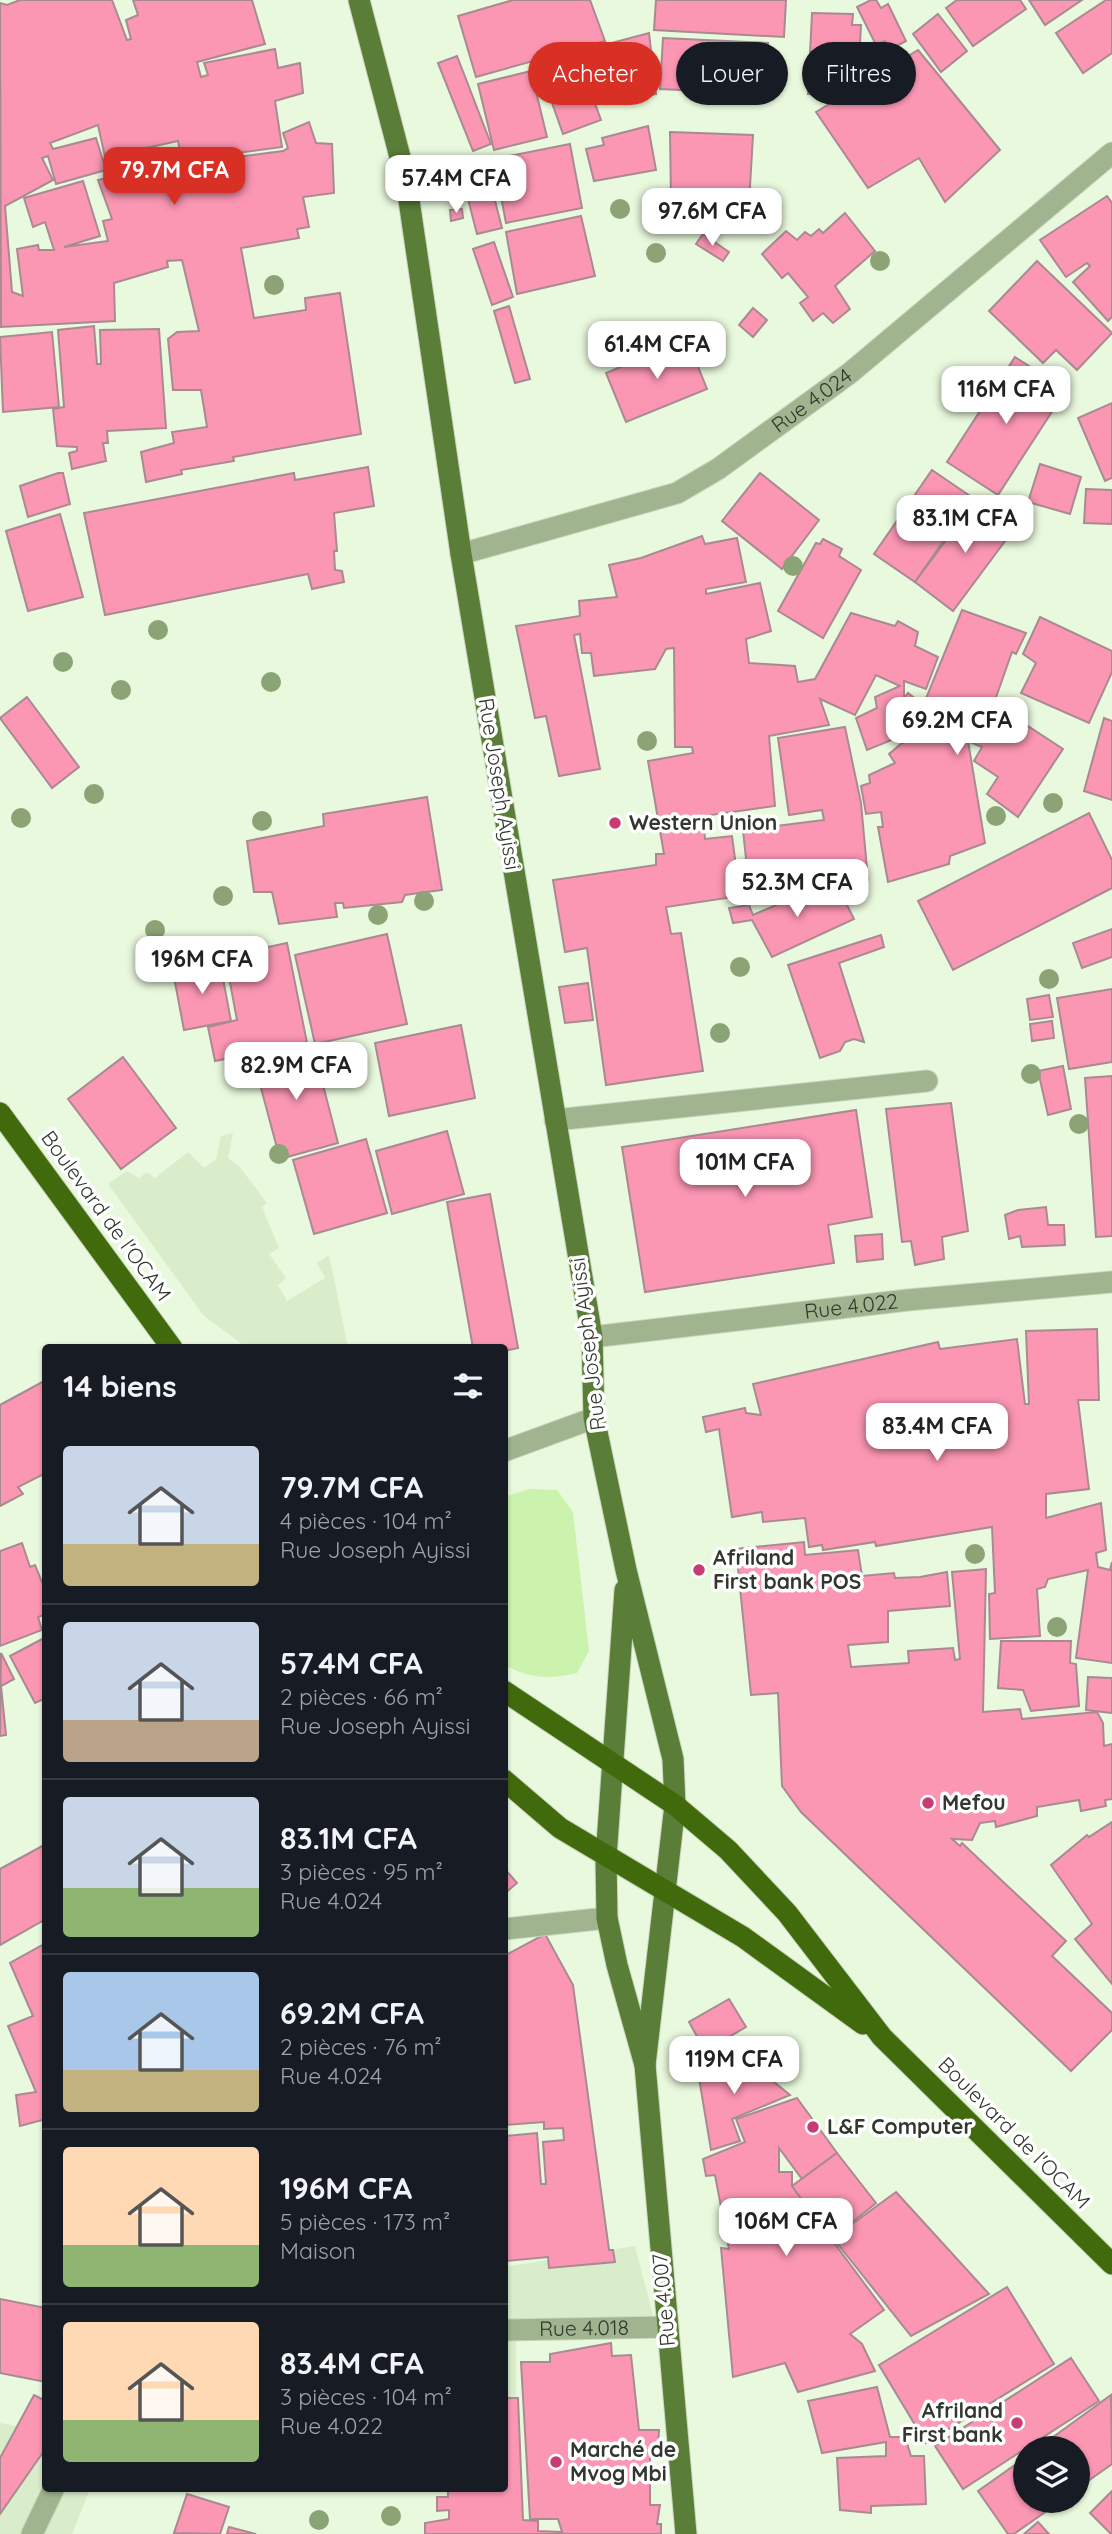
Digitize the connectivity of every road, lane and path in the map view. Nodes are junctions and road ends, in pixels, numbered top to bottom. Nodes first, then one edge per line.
1 (359, 0) edge
2 (1112, 153) edge
3 (461, 554) junction
4 (927, 1081) dead end
5 (0, 1113) edge
6 (555, 1120) junction
7 (1112, 1282) edge
8 (592, 1337) junction
9 (169, 1344) edge
10 (594, 1418) junction
11 (508, 1450) edge
12 (626, 1570) junction
13 (508, 1693) edge
14 (615, 1762) junction
15 (508, 1783) edge
16 (675, 1805) junction
17 (606, 1858) junction
18 (666, 1893) junction
19 (607, 1918) junction
20 (508, 1929) edge
21 (882, 2037) junction
22 (645, 2065) junction
23 (1112, 2264) edge
24 (667, 2327) junction
25 (508, 2330) edge
26 (52, 2492) edge
27 (32, 2534) edge
28 (686, 2534) edge

1 - 3 main road, Rue Joseph Ayissi
2 - 3 street, Rue 4.024
3 - 6 main road, Rue Joseph Ayissi
4 - 6 street
5 - 9 highway, Boulevard de l'OCAM
6 - 8 main road, Rue Joseph Ayissi
7 - 8 street, Rue 4.022
8 - 10 main road, Rue Joseph Ayissi
10 - 11 street
10 - 12 main road, Rue Joseph Ayissi
12 - 14 main road, Rue Joseph Ayissi
12 - 16 main road, Rue Joseph Ayissi
13 - 14 highway, Boulevard de l'OCAM
14 - 16 highway, Boulevard de l'OCAM
14 - 17 main road, Rue 4.007
15 - 17 highway, Boulevard de l'OCAM
16 - 18 main road, Rue 4.007
16 - 21 highway, Boulevard de l'OCAM
17 - 18 highway, Boulevard de l'OCAM
17 - 19 main road, Rue 4.007
18 - 21 highway, Boulevard de l'OCAM
18 - 22 main road, Rue 4.007
19 - 20 street
19 - 22 main road, Rue 4.007
21 - 23 highway, Boulevard de l'OCAM
22 - 24 main road, Rue 4.007
24 - 25 street, Rue 4.018
24 - 28 main road, Rue 4.007
26 - 27 street

